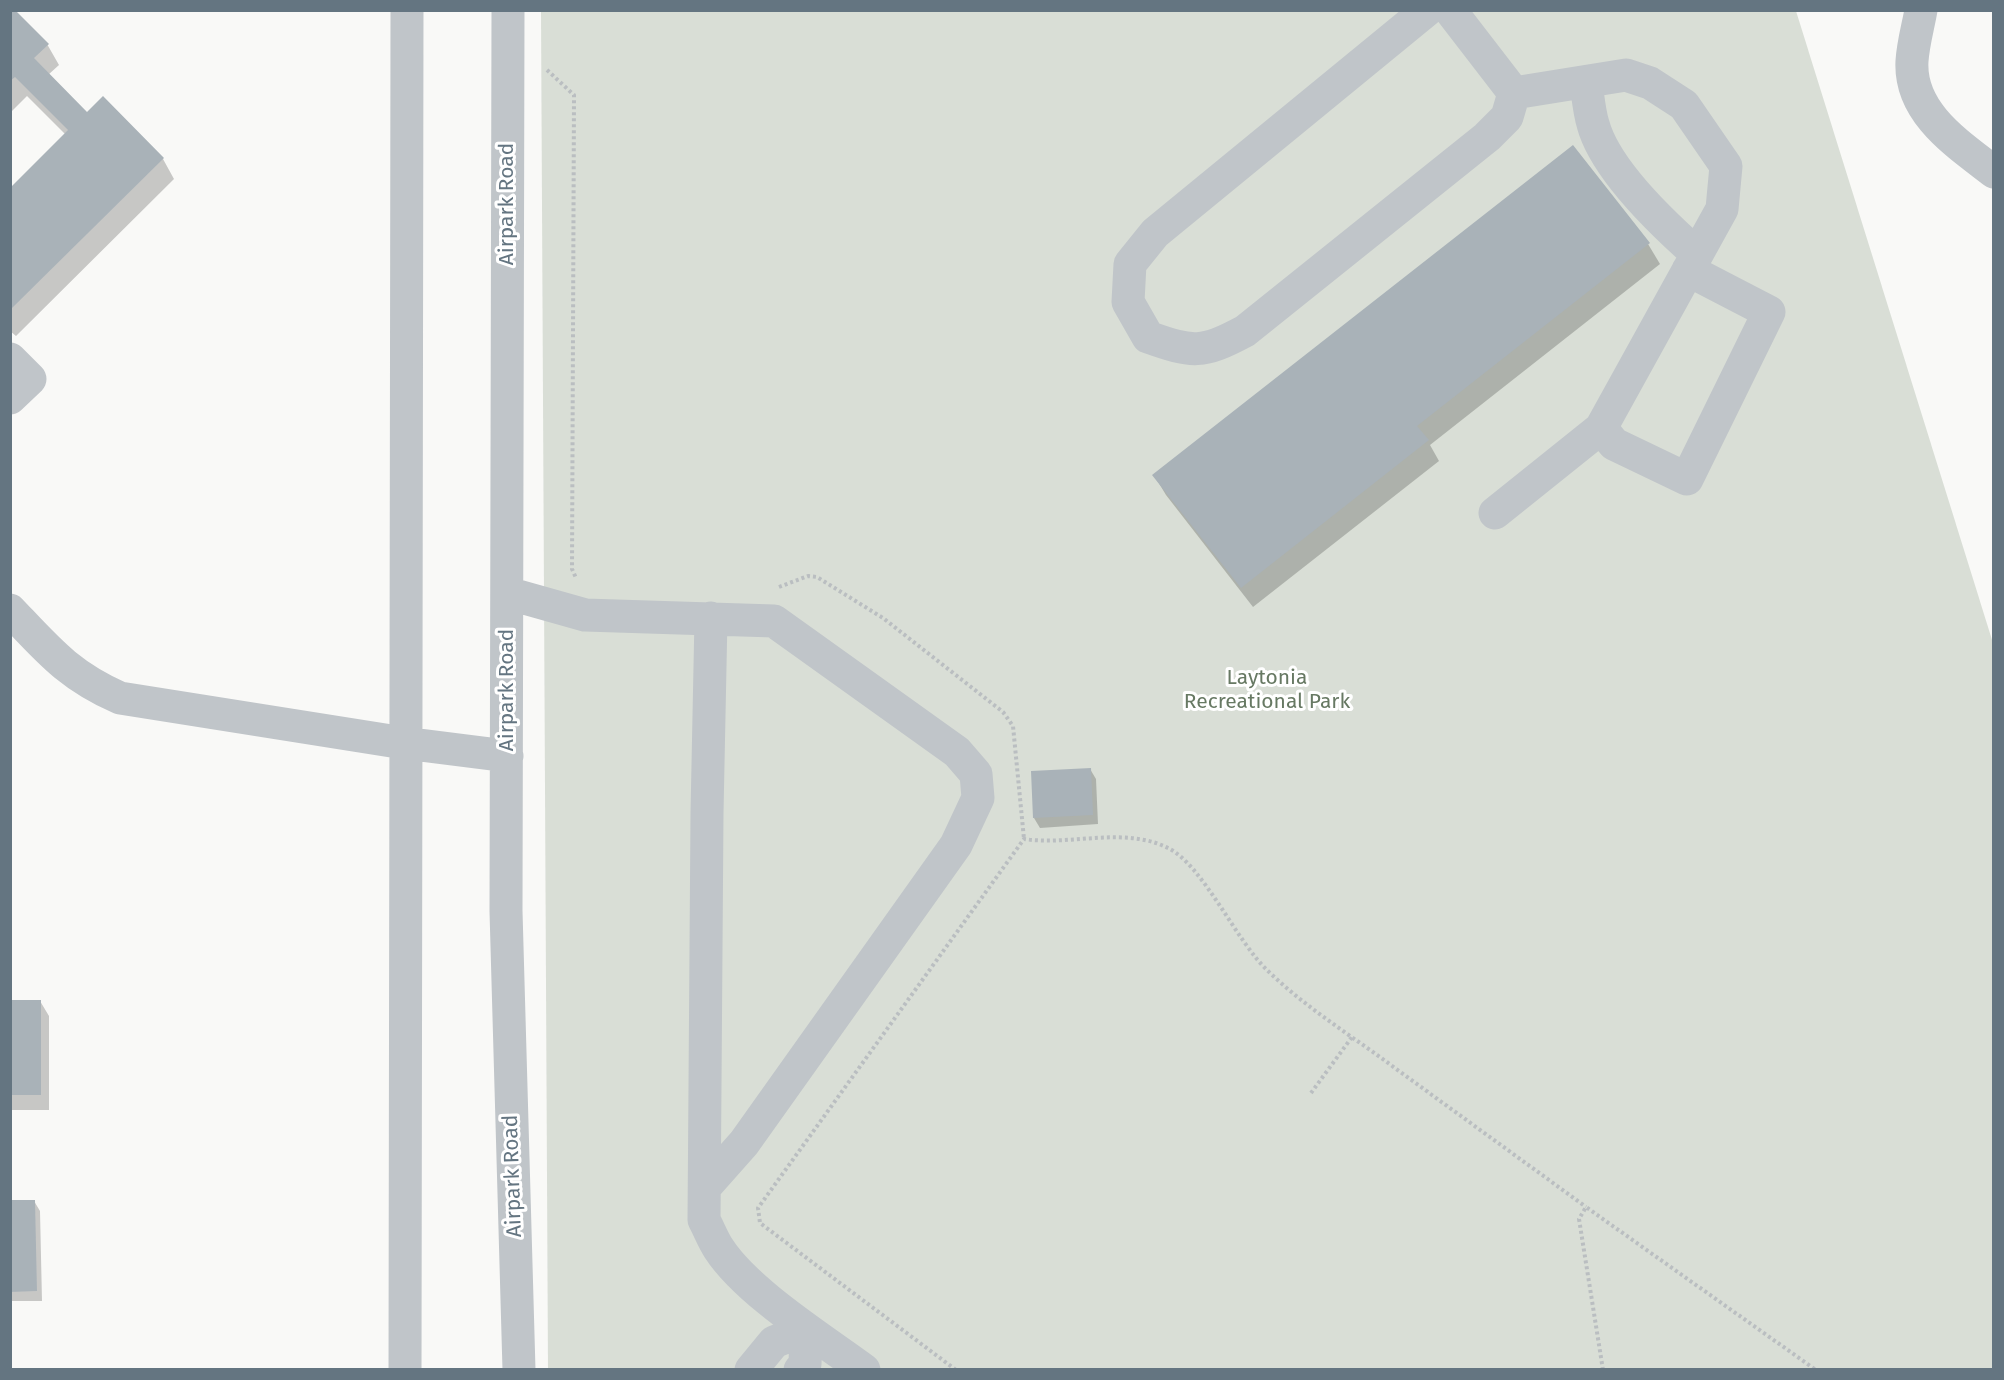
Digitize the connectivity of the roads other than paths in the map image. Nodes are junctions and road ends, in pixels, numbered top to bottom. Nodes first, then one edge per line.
1 (407, 10) edge
2 (508, 10) edge
3 (1427, 10) edge
4 (1450, 10) edge
5 (1921, 10) edge
6 (1586, 83) junction
7 (1514, 93) junction
8 (1994, 172) edge
9 (1693, 262) junction
10 (10, 359) edge
11 (10, 398) edge
12 (1601, 428) junction
13 (1495, 513) dead end
14 (507, 593) junction
15 (10, 610) edge
16 (711, 618) junction
17 (404, 743) junction
18 (507, 756) junction
19 (705, 1187) junction
20 (807, 1329) junction
21 (405, 1370) edge
22 (519, 1370) edge
23 (751, 1370) edge
24 (800, 1370) edge
25 (864, 1370) edge

1 - 17 street
2 - 14 street, Airpark Road
3 - 7 street
4 - 7 street
5 - 8 street
6 - 7 street
6 - 9 street
6 - 9 street
9 - 12 street
9 - 12 street
10 - 11 street
12 - 13 street
14 - 16 street
14 - 18 street, Airpark Road
15 - 17 street
16 - 19 street
16 - 19 street
17 - 18 street
17 - 21 street
18 - 22 street, Airpark Road
19 - 20 street
20 - 23 street
20 - 24 street
20 - 25 street

